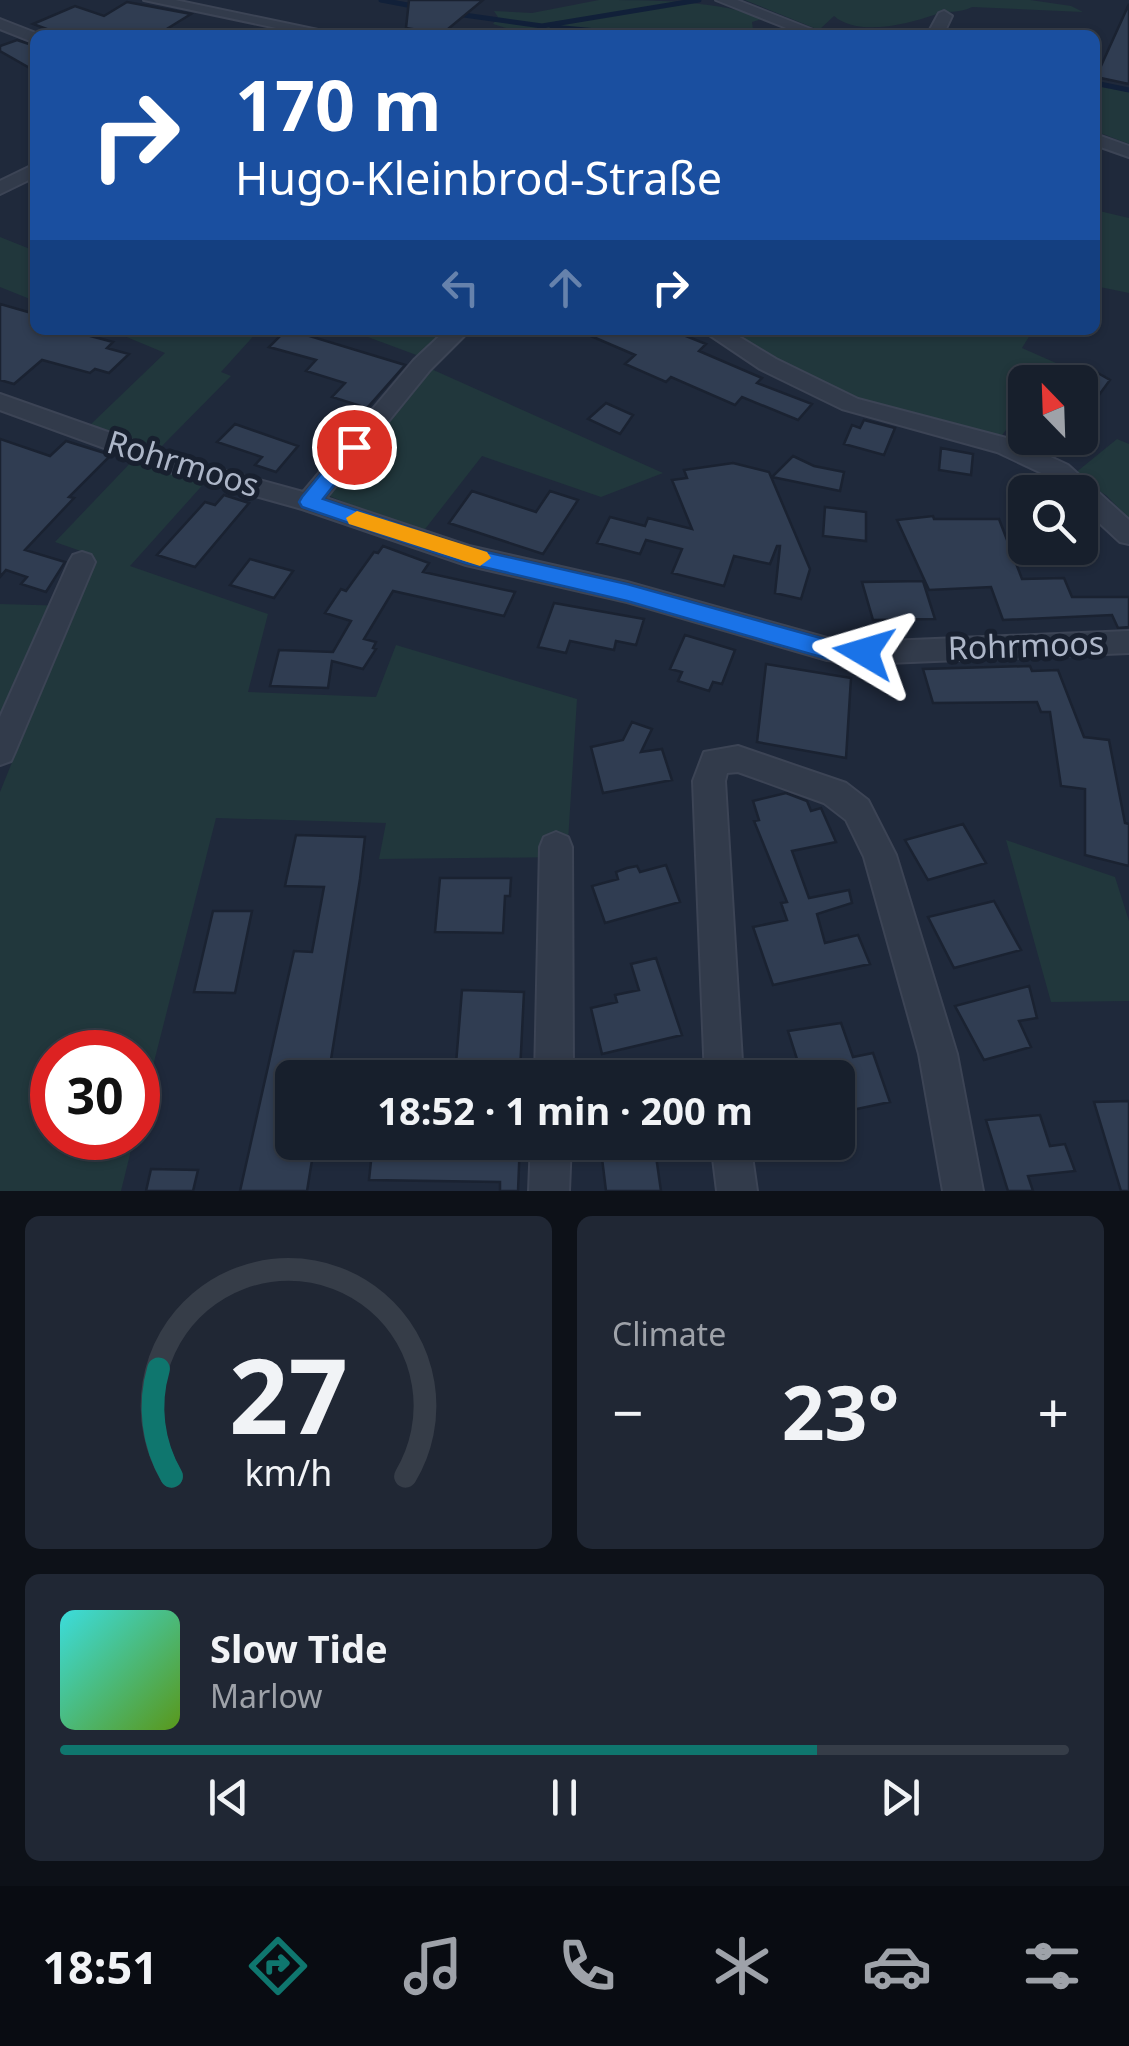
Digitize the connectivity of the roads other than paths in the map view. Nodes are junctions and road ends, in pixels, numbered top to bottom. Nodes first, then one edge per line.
1 (152, 0) edge
2 (723, 0) edge
3 (944, 16) dead end
4 (8, 27) edge
5 (308, 30) edge
6 (804, 30) edge
7 (937, 30) edge
8 (0, 37) edge
9 (1100, 141) edge
10 (1129, 152) edge
11 (30, 173) edge
12 (0, 188) edge
13 (454, 335) edge
14 (720, 335) edge
15 (0, 402) edge
16 (309, 502) junction
17 (1129, 534) edge
18 (82, 562) dead end
19 (1129, 642) edge
20 (0, 752) edge
21 (556, 847) dead end
22 (554, 1060) edge
23 (723, 1060) edge
24 (550, 1160) edge
25 (733, 1160) edge
26 (548, 1191) edge
27 (737, 1191) edge
28 (963, 1191) edge

1 - 5 street
2 - 6 street
3 - 7 street
4 - 8 street
9 - 10 street
11 - 12 street
13 - 16 street
14 - 17 street
15 - 16 street, Rohrmoos
16 - 19 street, Rohrmoos
18 - 20 street
21 - 22 street
23 - 28 street
24 - 26 street
25 - 27 street

